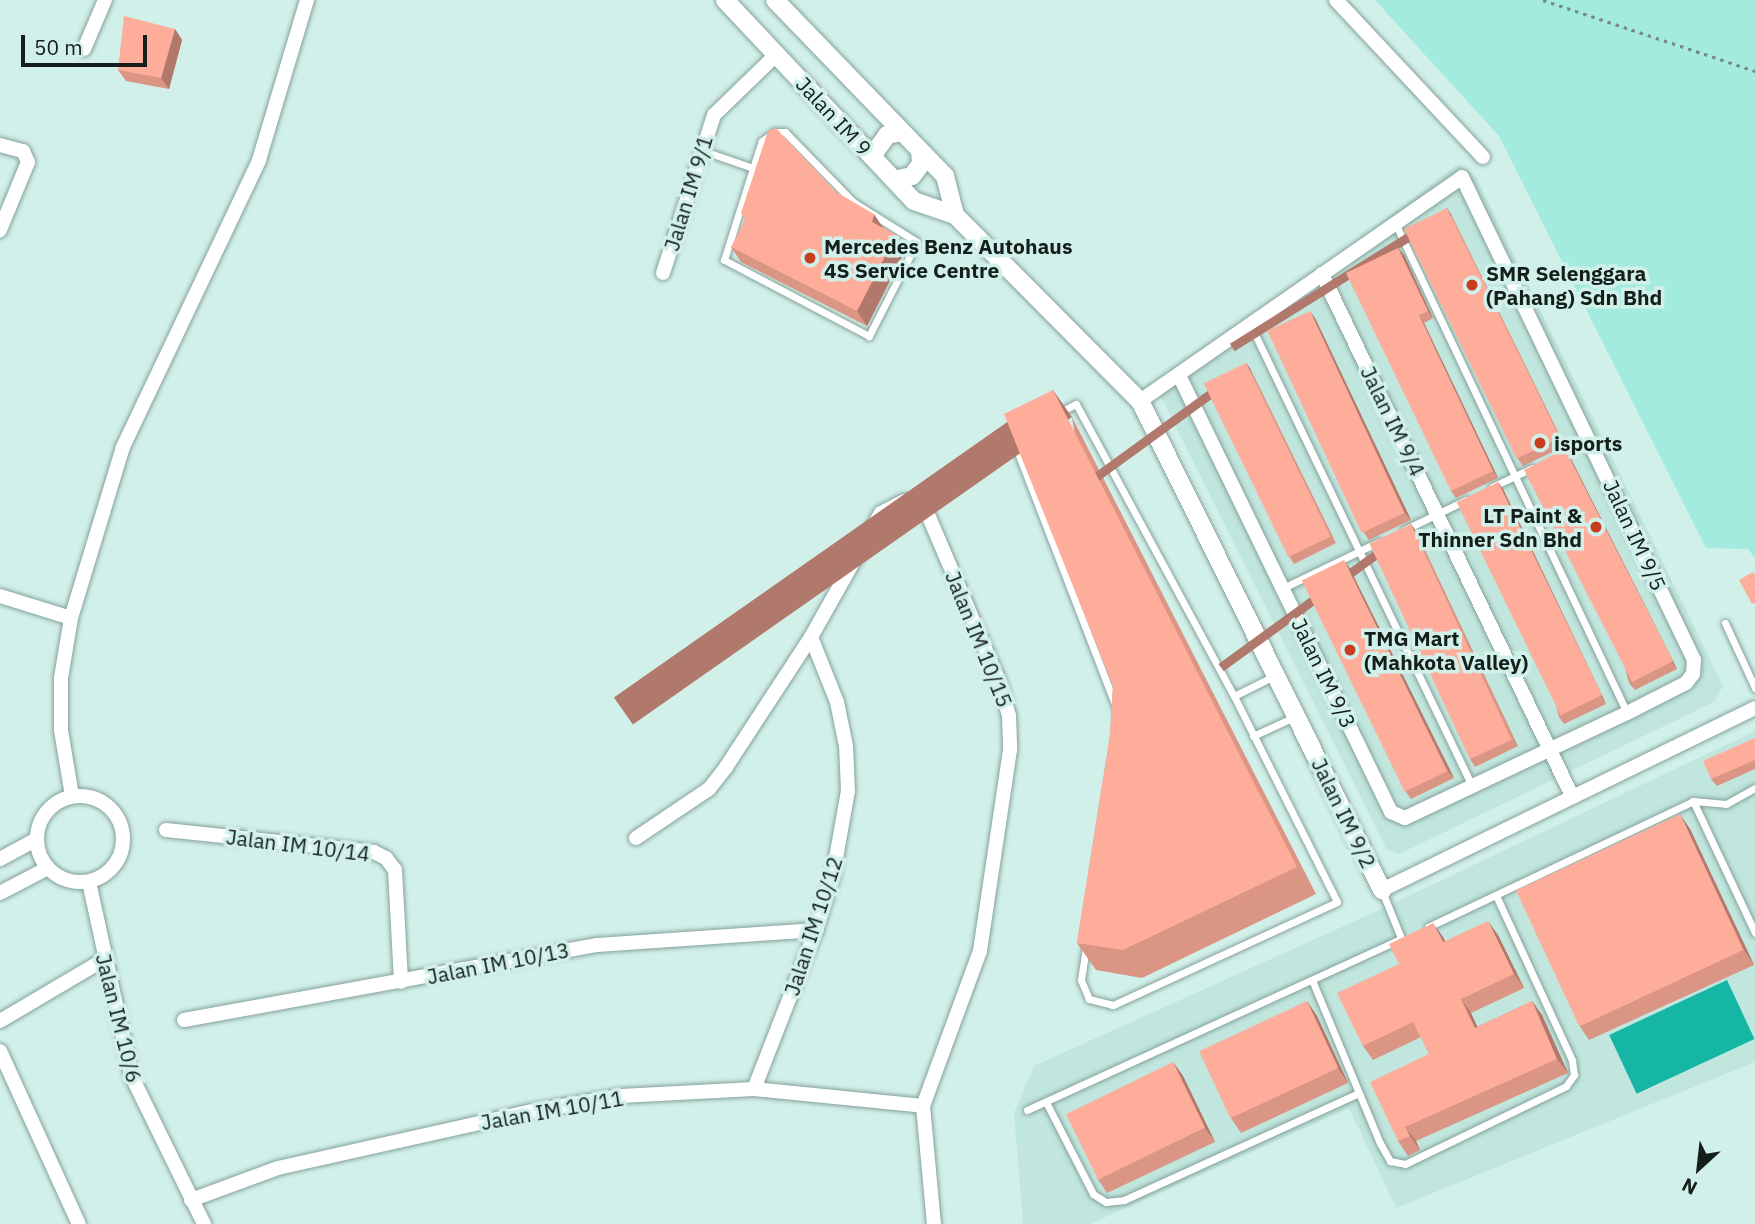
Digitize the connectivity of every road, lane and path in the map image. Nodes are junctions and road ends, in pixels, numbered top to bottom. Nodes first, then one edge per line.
1 (105, 0) edge
2 (307, 0) edge
3 (724, 0) edge
4 (775, 0) edge
5 (1335, 0) edge
6 (1543, 0) edge
7 (84, 49) dead end
8 (776, 55) junction
9 (1755, 71) edge
10 (901, 132) junction
11 (0, 145) edge
12 (700, 149) junction
13 (920, 151) junction
14 (872, 156) junction
15 (1483, 157) dead end
16 (752, 168) junction
17 (894, 180) junction
18 (955, 215) junction
19 (1394, 223) junction
20 (0, 230) edge
21 (663, 273) dead end
22 (1322, 274) junction
23 (1250, 324) junction
24 (1180, 375) junction
25 (1140, 401) junction
26 (1590, 440) junction
27 (1552, 458) edge
28 (1539, 464) edge
29 (1514, 476) junction
30 (1481, 492) edge
31 (1471, 498) edge
32 (1438, 514) junction
33 (1359, 551) junction
34 (1283, 588) junction
35 (0, 596) edge
36 (71, 618) junction
37 (1725, 623) dead end
38 (811, 637) junction
39 (1275, 675) junction
40 (1755, 688) edge
41 (1234, 696) junction
42 (1755, 708) edge
43 (1627, 713) junction
44 (1296, 716) junction
45 (1253, 736) junction
46 (1551, 749) junction
47 (1472, 786) junction
48 (1755, 788) edge
49 (72, 796) junction
50 (1572, 796) junction
51 (1693, 801) junction
52 (166, 830) dead end
53 (636, 838) dead end
54 (37, 839) junction
55 (0, 859) edge
56 (48, 868) junction
57 (89, 882) junction
58 (1382, 890) junction
59 (0, 893) edge
60 (1497, 898) junction
61 (816, 930) junction
62 (1755, 933) edge
63 (1401, 938) junction
64 (103, 960) junction
65 (1312, 980) junction
66 (401, 982) junction
67 (184, 1020) dead end
68 (0, 1021) edge
69 (0, 1051) edge
70 (754, 1089) junction
71 (1359, 1093) junction
72 (1046, 1102) junction
73 (923, 1106) junction
74 (1027, 1110) dead end
75 (191, 1200) junction
76 (79, 1224) edge
77 (204, 1224) edge
78 (934, 1224) edge

1 - 7 street
2 - 36 street
3 - 8 street, Jalan IM 9
4 - 10 street, Jalan IM 9
5 - 15 street
6 - 9 path
8 - 12 street, Jalan IM 9/1
8 - 14 street, Jalan IM 9
10 - 13 street, Jalan IM 9
10 - 14 street
11 - 20 street
12 - 16 lane
12 - 21 street, Jalan IM 9/1
13 - 17 street
13 - 18 street, Jalan IM 9
14 - 17 street, Jalan IM 9
16 - 16 lane
17 - 18 street, Jalan IM 9
18 - 25 street, Jalan IM 9
19 - 22 street
19 - 26 street, Jalan IM 9/5
19 - 29 lane
22 - 23 street
22 - 32 street, Jalan IM 9/4
23 - 24 street
23 - 33 lane
24 - 25 street
24 - 34 street, Jalan IM 9/3
25 - 39 street, Jalan IM 9/2
26 - 27 lane
26 - 43 street, Jalan IM 9/5
28 - 29 lane
29 - 30 lane
29 - 43 lane
31 - 32 lane
32 - 33 lane
32 - 46 street, Jalan IM 9/4
33 - 34 lane
33 - 47 lane
34 - 47 street, Jalan IM 9/3
35 - 36 street
36 - 49 street
37 - 40 lane
38 - 53 street, Jalan IM 10/15
38 - 61 street, Jalan IM 10/12
38 - 73 street, Jalan IM 10/15
39 - 41 lane
39 - 44 street, Jalan IM 9/2
41 - 45 lane
41 - 45 lane
42 - 50 street, Jalan IM 9/2
43 - 46 street, Jalan IM 9/5
44 - 45 lane
44 - 58 street, Jalan IM 9/2
46 - 47 street, Jalan IM 9/3
46 - 50 street, Jalan IM 9/4
48 - 51 lane
49 - 54 street
49 - 57 street
50 - 58 street, Jalan IM 9/2
51 - 60 lane
51 - 62 lane
52 - 66 street, Jalan IM 10/14
54 - 55 street
54 - 56 street
56 - 57 street
56 - 59 street
57 - 64 street, Jalan IM 10/6
58 - 63 lane
60 - 63 lane
60 - 71 lane
61 - 66 street, Jalan IM 10/13
61 - 70 street, Jalan IM 10/12
63 - 65 lane
64 - 68 street
64 - 75 street, Jalan IM 10/6
65 - 71 lane
65 - 72 lane
66 - 67 street, Jalan IM 10/13
69 - 76 street
70 - 73 street, Jalan IM 10/11
70 - 75 street, Jalan IM 10/11
71 - 72 lane
72 - 74 lane
73 - 78 street, Jalan IM 10/15
75 - 77 street, Jalan IM 10/6

